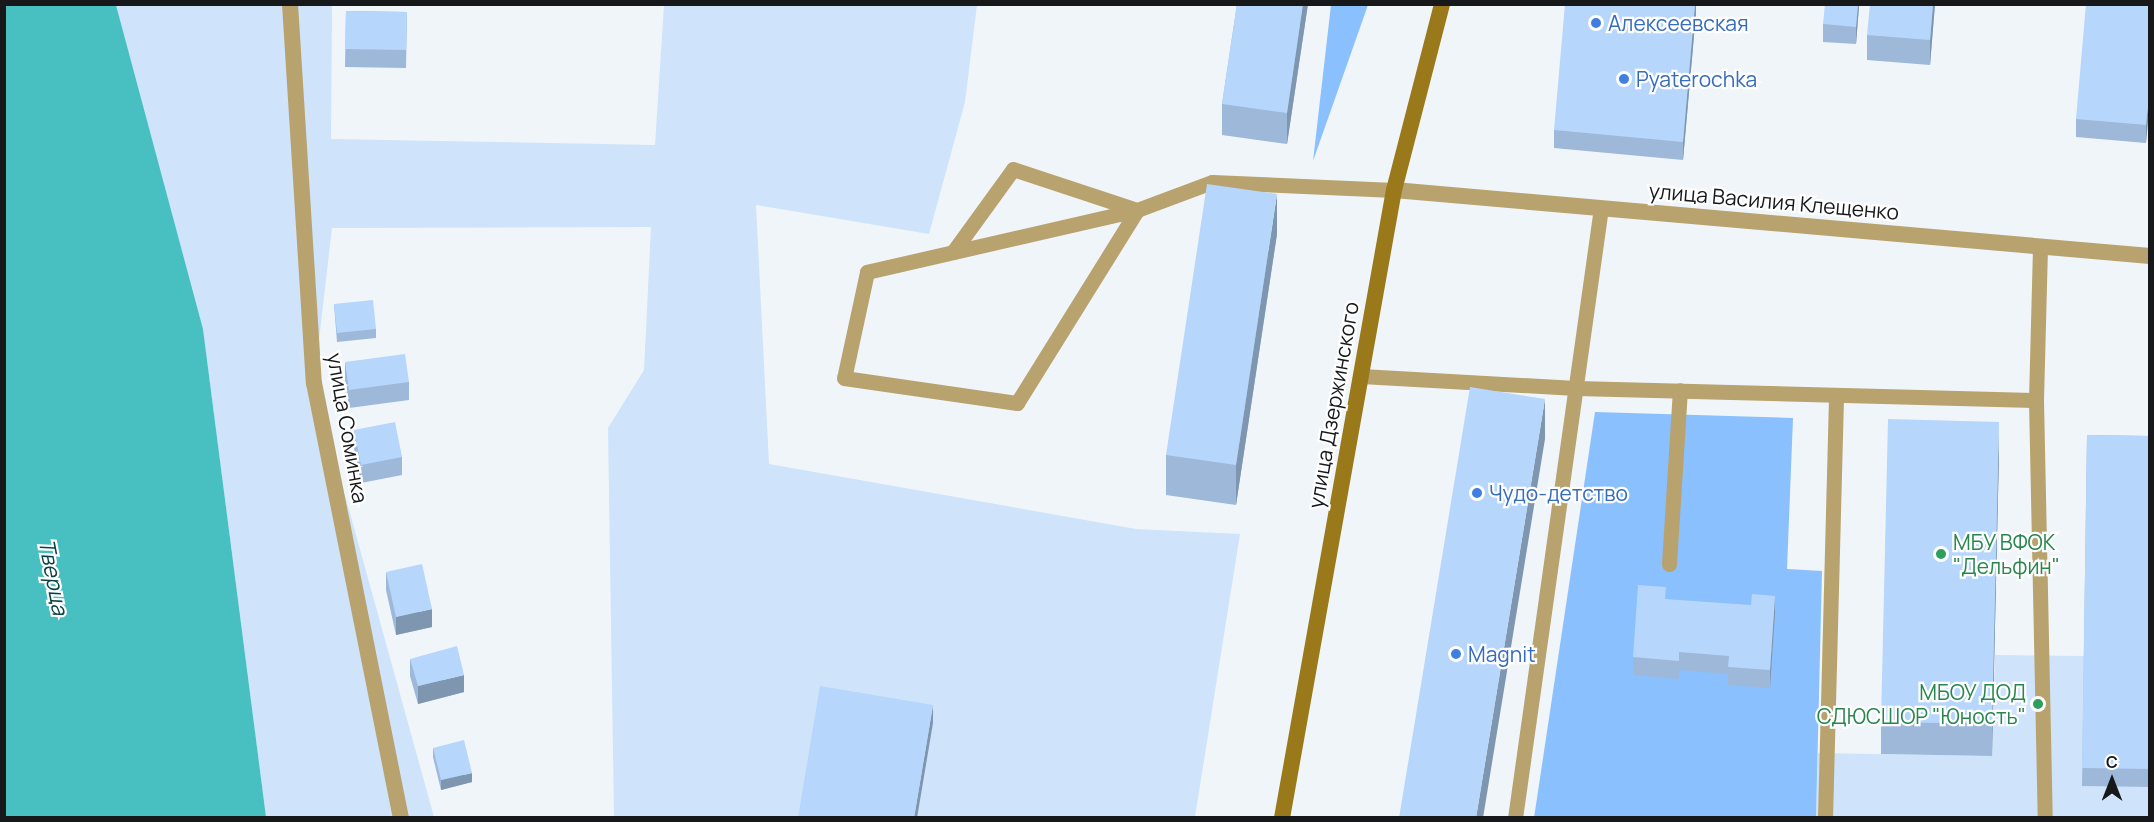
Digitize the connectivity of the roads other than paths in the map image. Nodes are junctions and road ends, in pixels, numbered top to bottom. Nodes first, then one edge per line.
1 (290, 4) edge
2 (1442, 4) edge
3 (1394, 190) junction
4 (1601, 208) junction
5 (1137, 210) junction
6 (2040, 247) junction
7 (953, 252) junction
8 (2150, 256) edge
9 (1360, 376) junction
10 (1575, 388) junction
11 (1680, 390) junction
12 (1836, 397) junction
13 (2036, 400) junction
14 (1669, 564) dead end
15 (401, 818) edge
16 (1282, 818) edge
17 (1515, 818) edge
18 (1825, 818) edge
19 (2045, 818) edge

1 - 15 street, улица Соминка
2 - 3 main road, улица Дзержинского
3 - 4 street, улица Василия Клещенко
3 - 5 lane
3 - 9 main road, улица Дзержинского
4 - 6 street, улица Василия Клещенко
4 - 10 lane
5 - 7 lane
5 - 7 lane
5 - 7 lane
6 - 8 street, улица Василия Клещенко
6 - 13 lane
9 - 10 lane
9 - 16 main road, улица Дзержинского
10 - 11 lane
10 - 17 lane
11 - 12 lane
11 - 14 lane
12 - 13 lane
12 - 18 lane
13 - 19 lane

